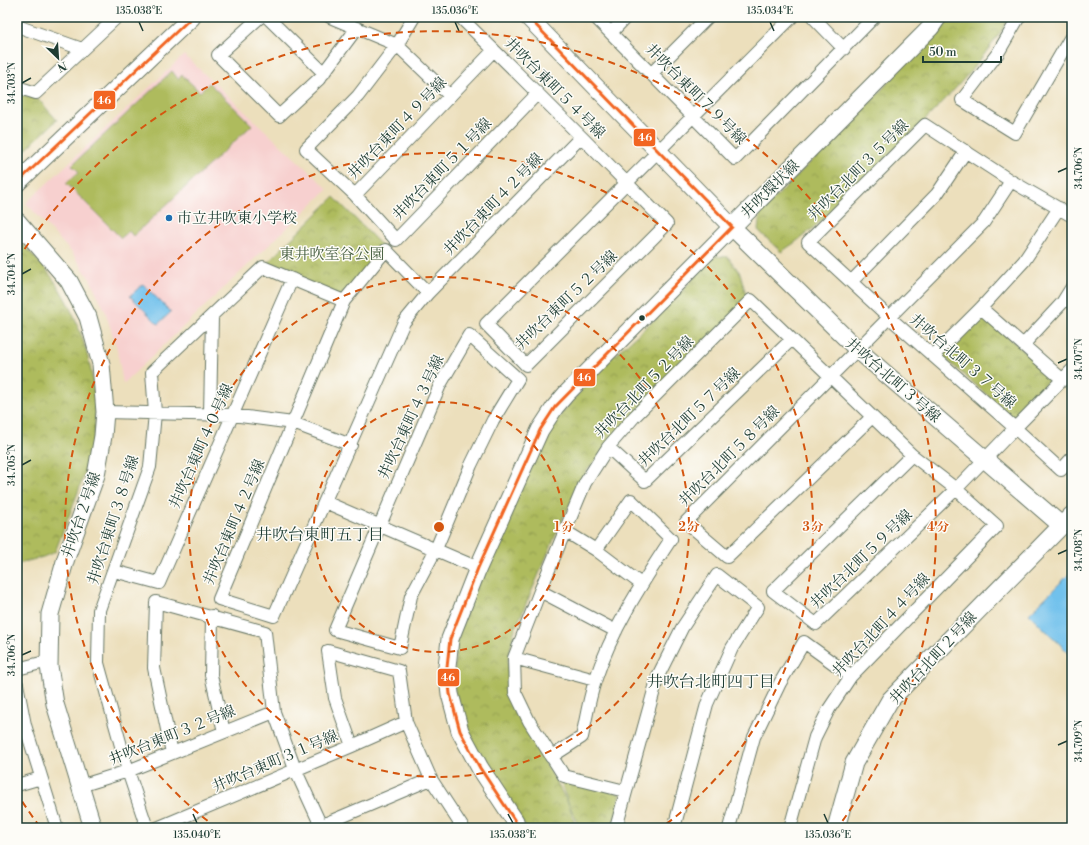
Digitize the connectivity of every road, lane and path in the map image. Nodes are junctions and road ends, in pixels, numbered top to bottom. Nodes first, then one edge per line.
1 (117, 17) edge
2 (192, 17) edge
3 (260, 17) edge
4 (267, 17) edge
5 (330, 17) edge
6 (414, 17) edge
7 (460, 17) edge
8 (528, 17) edge
9 (595, 17) edge
10 (626, 17) edge
11 (708, 17) edge
12 (792, 17) edge
13 (813, 17) edge
14 (874, 17) edge
15 (938, 17) edge
16 (1019, 17) edge
17 (17, 26) edge
18 (357, 28) junction
19 (611, 33) junction
20 (1072, 35) edge
21 (397, 45) junction
22 (82, 49) junction
23 (844, 49) junction
24 (494, 50) junction
25 (324, 73) junction
26 (652, 73) junction
27 (17, 87) edge
28 (538, 93) junction
29 (450, 96) junction
30 (694, 117) junction
31 (581, 137) junction
32 (966, 151) junction
33 (658, 152) junction
34 (1011, 180) junction
35 (626, 182) junction
36 (17, 183) edge
37 (355, 195) junction
38 (1059, 208) junction
39 (1072, 216) edge
40 (17, 221) edge
41 (732, 227) junction
42 (292, 279) junction
43 (851, 282) junction
44 (1072, 287) edge
45 (428, 293) junction
46 (344, 301) junction
47 (981, 308) junction
48 (212, 317) junction
49 (890, 318) junction
50 (791, 340) junction
51 (1023, 345) junction
52 (858, 350) junction
53 (933, 356) junction
54 (1072, 370) edge
55 (830, 378) junction
56 (1063, 380) junction
57 (105, 412) junction
58 (155, 413) junction
59 (210, 414) junction
60 (232, 415) junction
61 (872, 417) junction
62 (293, 422) junction
63 (1015, 428) junction
64 (351, 445) junction
65 (608, 447) junction
66 (912, 454) junction
67 (1072, 458) edge
68 (984, 459) junction
69 (956, 489) junction
70 (326, 502) junction
71 (1066, 520) edge
72 (380, 525) junction
73 (997, 526) joint
74 (565, 531) junction
75 (436, 549) junction
76 (596, 550) junction
77 (478, 568) junction
78 (114, 571) junction
79 (641, 584) junction
80 (540, 591) junction
81 (212, 616) junction
82 (616, 631) junction
83 (514, 658) junction
84 (49, 661) junction
85 (17, 669) edge
86 (851, 676) junction
87 (595, 680) junction
88 (17, 684) edge
89 (274, 712) junction
90 (406, 722) junction
91 (21, 727) edge
92 (224, 732) junction
93 (352, 746) junction
94 (172, 753) junction
95 (551, 757) junction
96 (295, 770) junction
97 (128, 771) junction
98 (40, 778) junction
99 (431, 779) junction
100 (17, 785) edge
101 (80, 786) junction
102 (625, 791) junction
103 (319, 827) edge
104 (57, 828) edge
105 (93, 828) edge
106 (147, 828) edge
107 (157, 828) edge
108 (463, 828) edge
109 (517, 828) edge
110 (616, 828) edge
111 (674, 828) edge
112 (729, 828) edge
113 (790, 828) edge
114 (836, 828) edge

1 - 22 street
2 - 36 street
3 - 25 street
4 - 25 street
5 - 18 street
6 - 21 street, 井吹台東町４９号線
7 - 24 street, 井吹台東町５４号線
8 - 33 street, 井吹台北町３号線
9 - 19 street, 井吹台東町７９号線
10 - 19 street
11 - 26 street
12 - 30 street, 井吹台東町５２号線
13 - 23 street
14 - 23 street, 井吹台東町７９号線
15 - 41 street, 井吹環状線
16 - 20 street
17 - 22 street
18 - 21 street
18 - 25 street
19 - 26 street, 井吹台東町７９号線
21 - 29 street
21 - 37 street, 井吹台東町４９号線
22 - 27 street
23 - 30 street, 井吹台東町７９号線
24 - 28 street, 井吹台東町５４号線
24 - 29 street, 井吹台東町４９号線
26 - 30 street, 井吹台東町７９号線
28 - 31 street, 井吹台東町５４号線
28 - 37 street, 井吹台東町５１号線
29 - 37 street, 井吹台東町４９号線
30 - 33 street, 井吹台東町５２号線
31 - 35 street, 井吹台東町５４号線
31 - 45 street, 井吹台東町４２号線
32 - 34 street, 井吹台北町３５号線
32 - 43 street
32 - 43 street, 井吹台北町３５号線
33 - 35 street, 井吹台東町５２号線
33 - 41 street, 井吹台北町３号線
34 - 38 street, 井吹台北町３５号線
34 - 49 street
35 - 35 street, 井吹台東町５２号線
38 - 39 street, 井吹台北町３５号線
38 - 47 street
40 - 57 street, 井吹台２号線
41 - 52 street, 井吹台北町３号線
41 - 77 street, 井吹環状線
42 - 46 street, 井吹台東町３８号線
42 - 48 street, 井吹台東町３８号線
42 - 60 street, 井吹台東町４０号線
43 - 49 street, 井吹台北町３５号線
44 - 51 street
45 - 46 street, 井吹台東町４２号線
45 - 64 street, 井吹台東町４２号線
46 - 62 street, 井吹台東町４２号線
47 - 51 street
47 - 53 street
48 - 58 street, 井吹台東町３８号線
48 - 59 street
49 - 52 street
49 - 53 street, 井吹台北町３７号線
50 - 55 street, 井吹台北町５２号線
50 - 65 street, 井吹台北町５７号線
50 - 65 street, 井吹台北町５２号線
51 - 56 street
52 - 55 street, 井吹台北町５８号線
52 - 68 street, 井吹台北町３号線
53 - 63 street, 井吹台北町３７号線
54 - 56 street, 井吹台北町５９号線
55 - 61 street, 井吹台北町５２号線
55 - 61 street, 井吹台北町５８号線
56 - 63 street, 井吹台北町５９号線
57 - 58 street
57 - 84 street, 井吹台２号線
58 - 59 street
58 - 78 street, 井吹台東町３８号線
59 - 60 street
60 - 62 street
60 - 78 street, 井吹台東町４０号線
61 - 66 street, 井吹台北町５２号線
62 - 64 street
62 - 70 street, 井吹台東町４２号線
63 - 67 street, 井吹台北町３７号線
63 - 68 street, 井吹台北町５９号線
64 - 70 street, 井吹台東町４２号線
65 - 74 street, 井吹台北町５２号線
66 - 69 street, 井吹台北町５２号線
66 - 69 street, 井吹台北町５９号線
68 - 69 street, 井吹台北町５９号線
68 - 71 street, 井吹台北町３号線
69 - 73 street, 井吹台北町５２号線
70 - 72 street
71 - 114 street, 井吹台北町２号線
72 - 75 street
72 - 75 street, 井吹台東町４３号線
72 - 75 street, 井吹台東町４３号線
73 - 86 street, 井吹台北町４４号線
74 - 76 street
74 - 80 street, 井吹台北町５２号線
75 - 77 street
76 - 79 street
76 - 79 street
77 - 109 street, 井吹環状線
78 - 97 street, 井吹台東町３８号線
79 - 82 street
80 - 82 street
80 - 83 street, 井吹台北町５２号線
81 - 89 street
81 - 92 street
81 - 94 street
82 - 87 street
83 - 87 street
83 - 95 street, 井吹台北町５２号線
84 - 85 street
84 - 101 street, 井吹台２号線
86 - 112 street
86 - 113 street, 井吹台北町４４号線
87 - 95 street
88 - 91 street
89 - 92 street, 井吹台東町３２号線
89 - 96 street
90 - 93 street, 井吹台東町３１号線
90 - 93 street
90 - 99 street
91 - 98 street
92 - 94 street, 井吹台東町３２号線
93 - 96 street, 井吹台東町３１号線
94 - 97 street, 井吹台東町３２号線
95 - 102 street, 井吹台北町５２号線
96 - 103 street
96 - 107 street, 井吹台東町３１号線
97 - 101 street, 井吹台東町３２号線
97 - 106 street, 井吹台東町３８号線
98 - 100 street
98 - 104 street
99 - 103 street
99 - 108 street
101 - 105 street, 井吹台２号線
102 - 110 street
102 - 111 street

